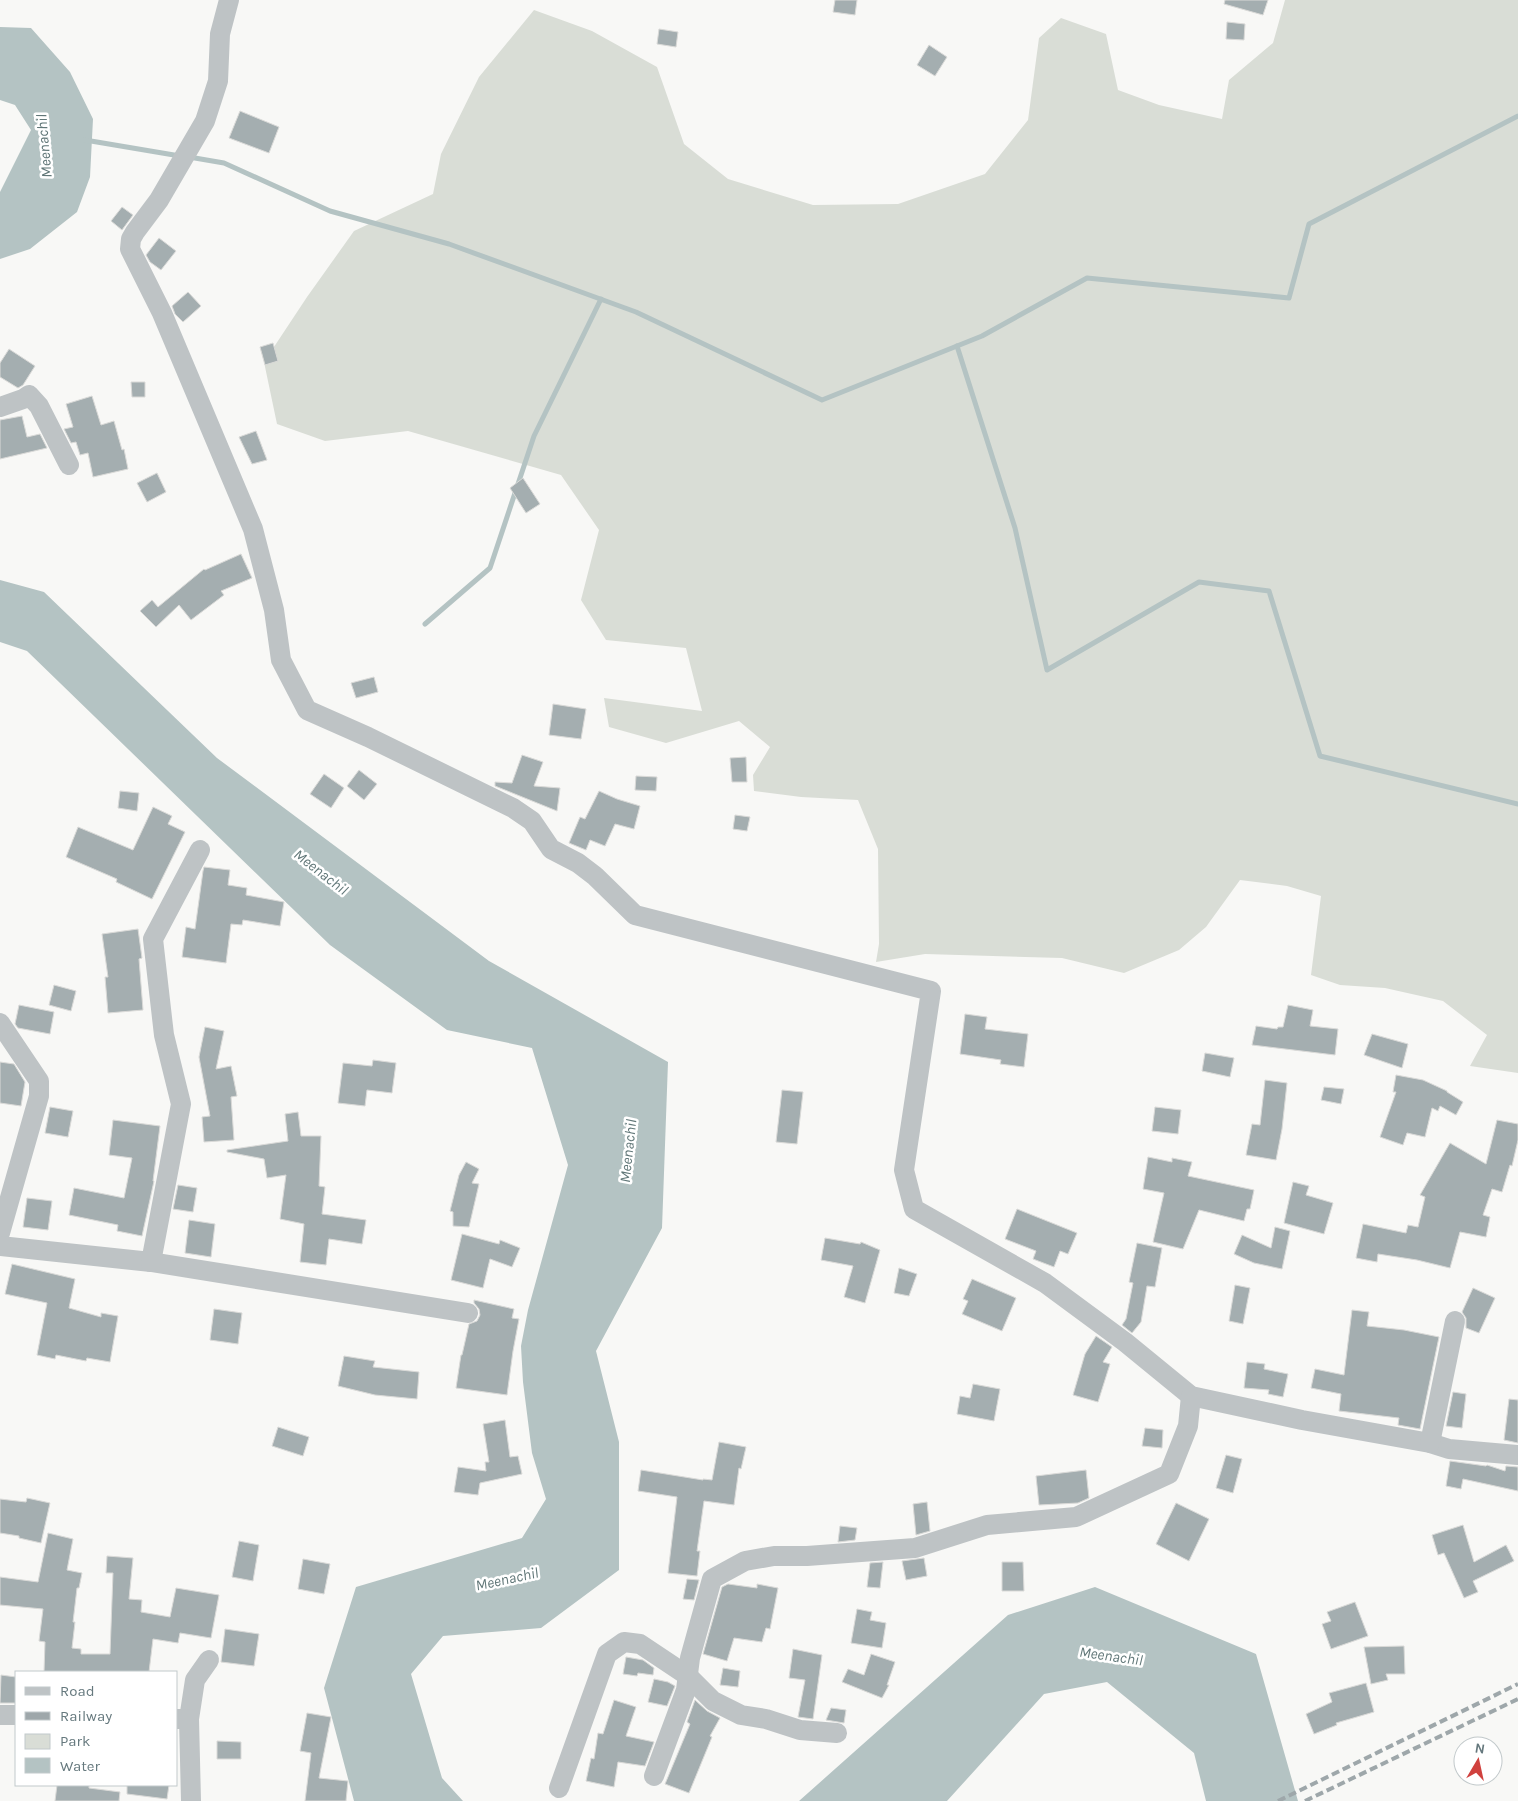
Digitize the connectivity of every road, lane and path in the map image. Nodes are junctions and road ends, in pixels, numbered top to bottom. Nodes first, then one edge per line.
1 (229, 0) edge
2 (0, 407) edge
3 (69, 464) dead end
4 (200, 850) dead end
5 (0, 1023) edge
6 (0, 1233) edge
7 (0, 1246) edge
8 (151, 1262) junction
9 (468, 1313) dead end
10 (1455, 1321) dead end
11 (1191, 1396) junction
12 (1430, 1443) junction
13 (1518, 1454) edge
14 (209, 1660) dead end
15 (688, 1676) junction
16 (0, 1715) edge
17 (15, 1715) edge
18 (182, 1719) edge
19 (837, 1733) dead end
20 (654, 1776) dead end
21 (559, 1788) dead end
22 (191, 1801) edge

1 - 11 street
2 - 3 street
4 - 8 street
5 - 6 street
7 - 8 street
8 - 9 street
10 - 12 street
11 - 12 street
11 - 15 street
12 - 13 street
14 - 18 street
15 - 19 street
15 - 20 street
15 - 21 street
16 - 17 street
18 - 22 street

